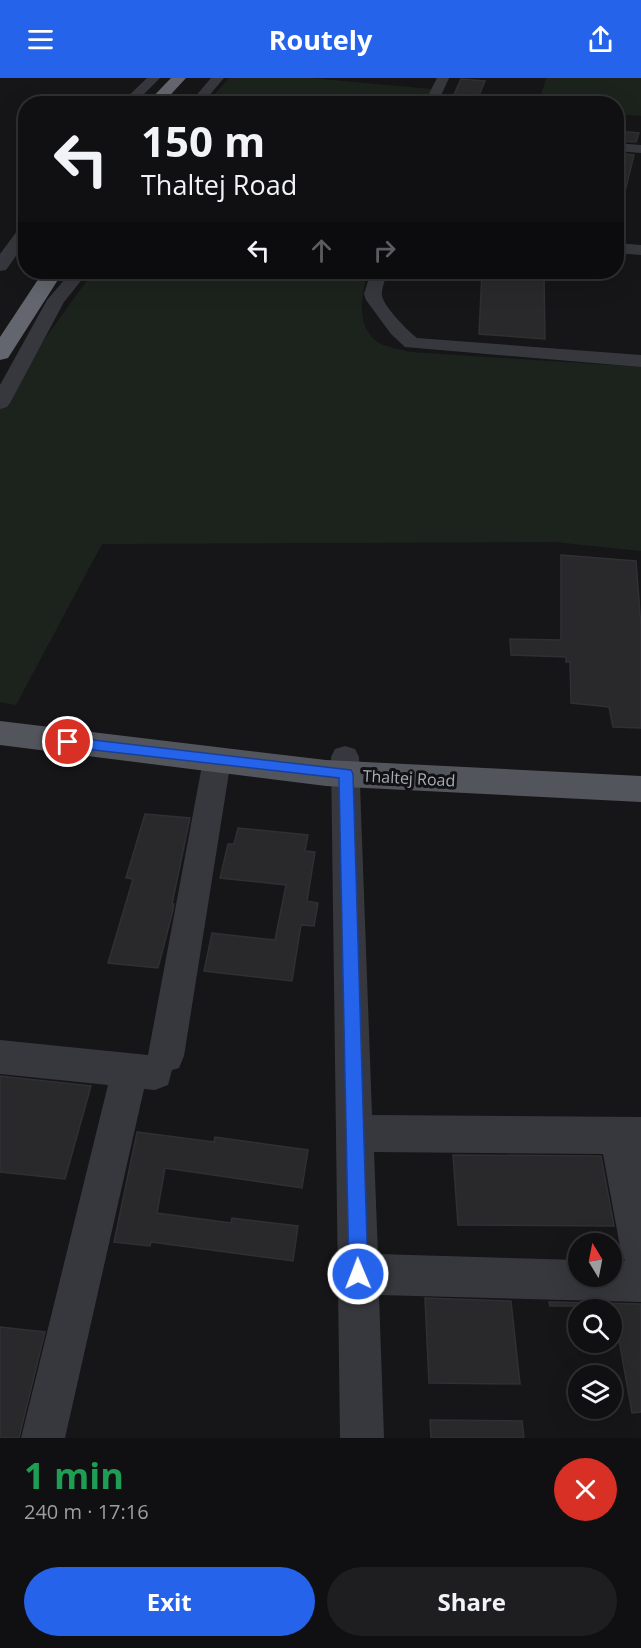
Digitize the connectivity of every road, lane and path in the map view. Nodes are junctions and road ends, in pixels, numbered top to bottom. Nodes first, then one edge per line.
1 (154, 78) edge
2 (179, 78) edge
3 (196, 78) edge
4 (218, 78) edge
5 (443, 78) edge
6 (135, 96) edge
7 (161, 96) edge
8 (179, 96) edge
9 (202, 96) edge
10 (434, 96) edge
11 (624, 148) edge
12 (641, 149) edge
13 (18, 241) edge
14 (624, 249) edge
15 (641, 250) edge
16 (0, 266) edge
17 (48, 279) edge
18 (74, 279) edge
19 (377, 279) edge
20 (0, 353) edge
21 (641, 361) edge
22 (0, 403) edge
23 (0, 716) edge
24 (0, 733) edge
25 (217, 760) junction
26 (345, 765) junction
27 (641, 768) edge
28 (641, 789) edge
29 (0, 1057) edge
30 (150, 1066) junction
31 (355, 1133) junction
32 (630, 1136) edge
33 (641, 1252) edge
34 (358, 1274) junction
35 (641, 1282) edge
36 (43, 1438) edge
37 (362, 1438) edge

1 - 6 street
2 - 7 highway
3 - 8 highway
4 - 9 street
5 - 10 street
11 - 12 street
13 - 16 street
14 - 15 street
17 - 20 highway
18 - 22 street
19 - 21 street
23 - 26 main road
24 - 25 main road, Thaltej Road
25 - 26 main road, Thaltej Road
25 - 30 street
26 - 27 main road
26 - 28 main road, Thaltej Road
26 - 31 street
29 - 30 street
30 - 36 street
31 - 32 street
31 - 34 street
32 - 33 street
34 - 35 street
34 - 37 street

